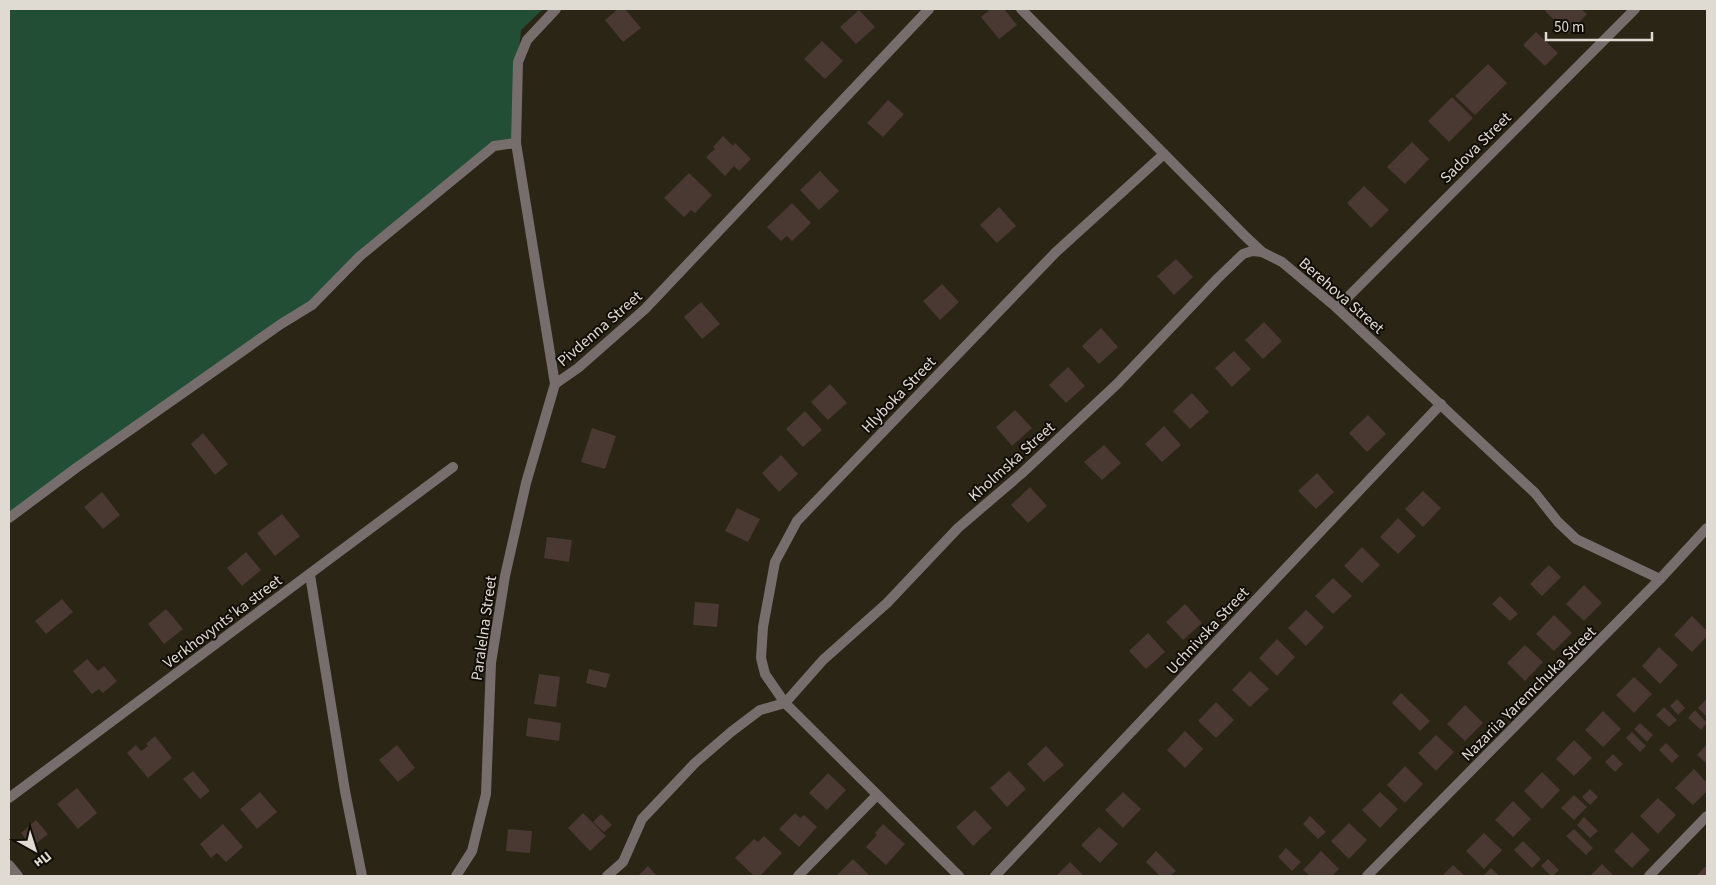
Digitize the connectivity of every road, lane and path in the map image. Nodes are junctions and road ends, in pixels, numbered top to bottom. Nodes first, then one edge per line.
1 (556, 9) edge
2 (930, 9) edge
3 (1022, 9) edge
4 (1636, 9) edge
5 (516, 143) junction
6 (1164, 154) junction
7 (1262, 252) junction
8 (1337, 308) junction
9 (555, 384) junction
10 (1441, 404) junction
11 (453, 466) dead end
12 (9, 518) edge
13 (1707, 528) edge
14 (310, 575) junction
15 (1660, 579) junction
16 (785, 703) junction
17 (877, 795) junction
18 (9, 798) edge
19 (1707, 816) edge
20 (9, 865) edge
21 (18, 876) edge
22 (362, 876) edge
23 (456, 876) edge
24 (608, 876) edge
25 (798, 876) edge
26 (959, 876) edge
27 (995, 876) edge
28 (1367, 876) edge
29 (1649, 876) edge

1 - 5 street, Pivdenna Street
2 - 9 street, Pivdenna Street
3 - 6 street, Berehova Street
4 - 8 street, Sadova Street
5 - 9 street, Pivdenna Street
5 - 12 street
6 - 7 street, Berehova Street
6 - 16 street, Hlyboka Street
7 - 8 street, Berehova Street
7 - 16 street, Kholmska Street
8 - 10 street, Berehova Street
9 - 23 street, Paralelna Street
10 - 15 street, Berehova Street
10 - 27 street, Uchnivska Street
11 - 14 street, Verkhovynts'ka street
13 - 15 street, Nazariia Yaremchuka Street
14 - 18 street, Verkhovynts'ka street
14 - 22 street
15 - 28 street, Nazariia Yaremchuka Street
16 - 17 street, Hlyboka Street
16 - 24 street
17 - 25 street
17 - 26 street, Hlyboka Street
19 - 29 street
20 - 21 street

